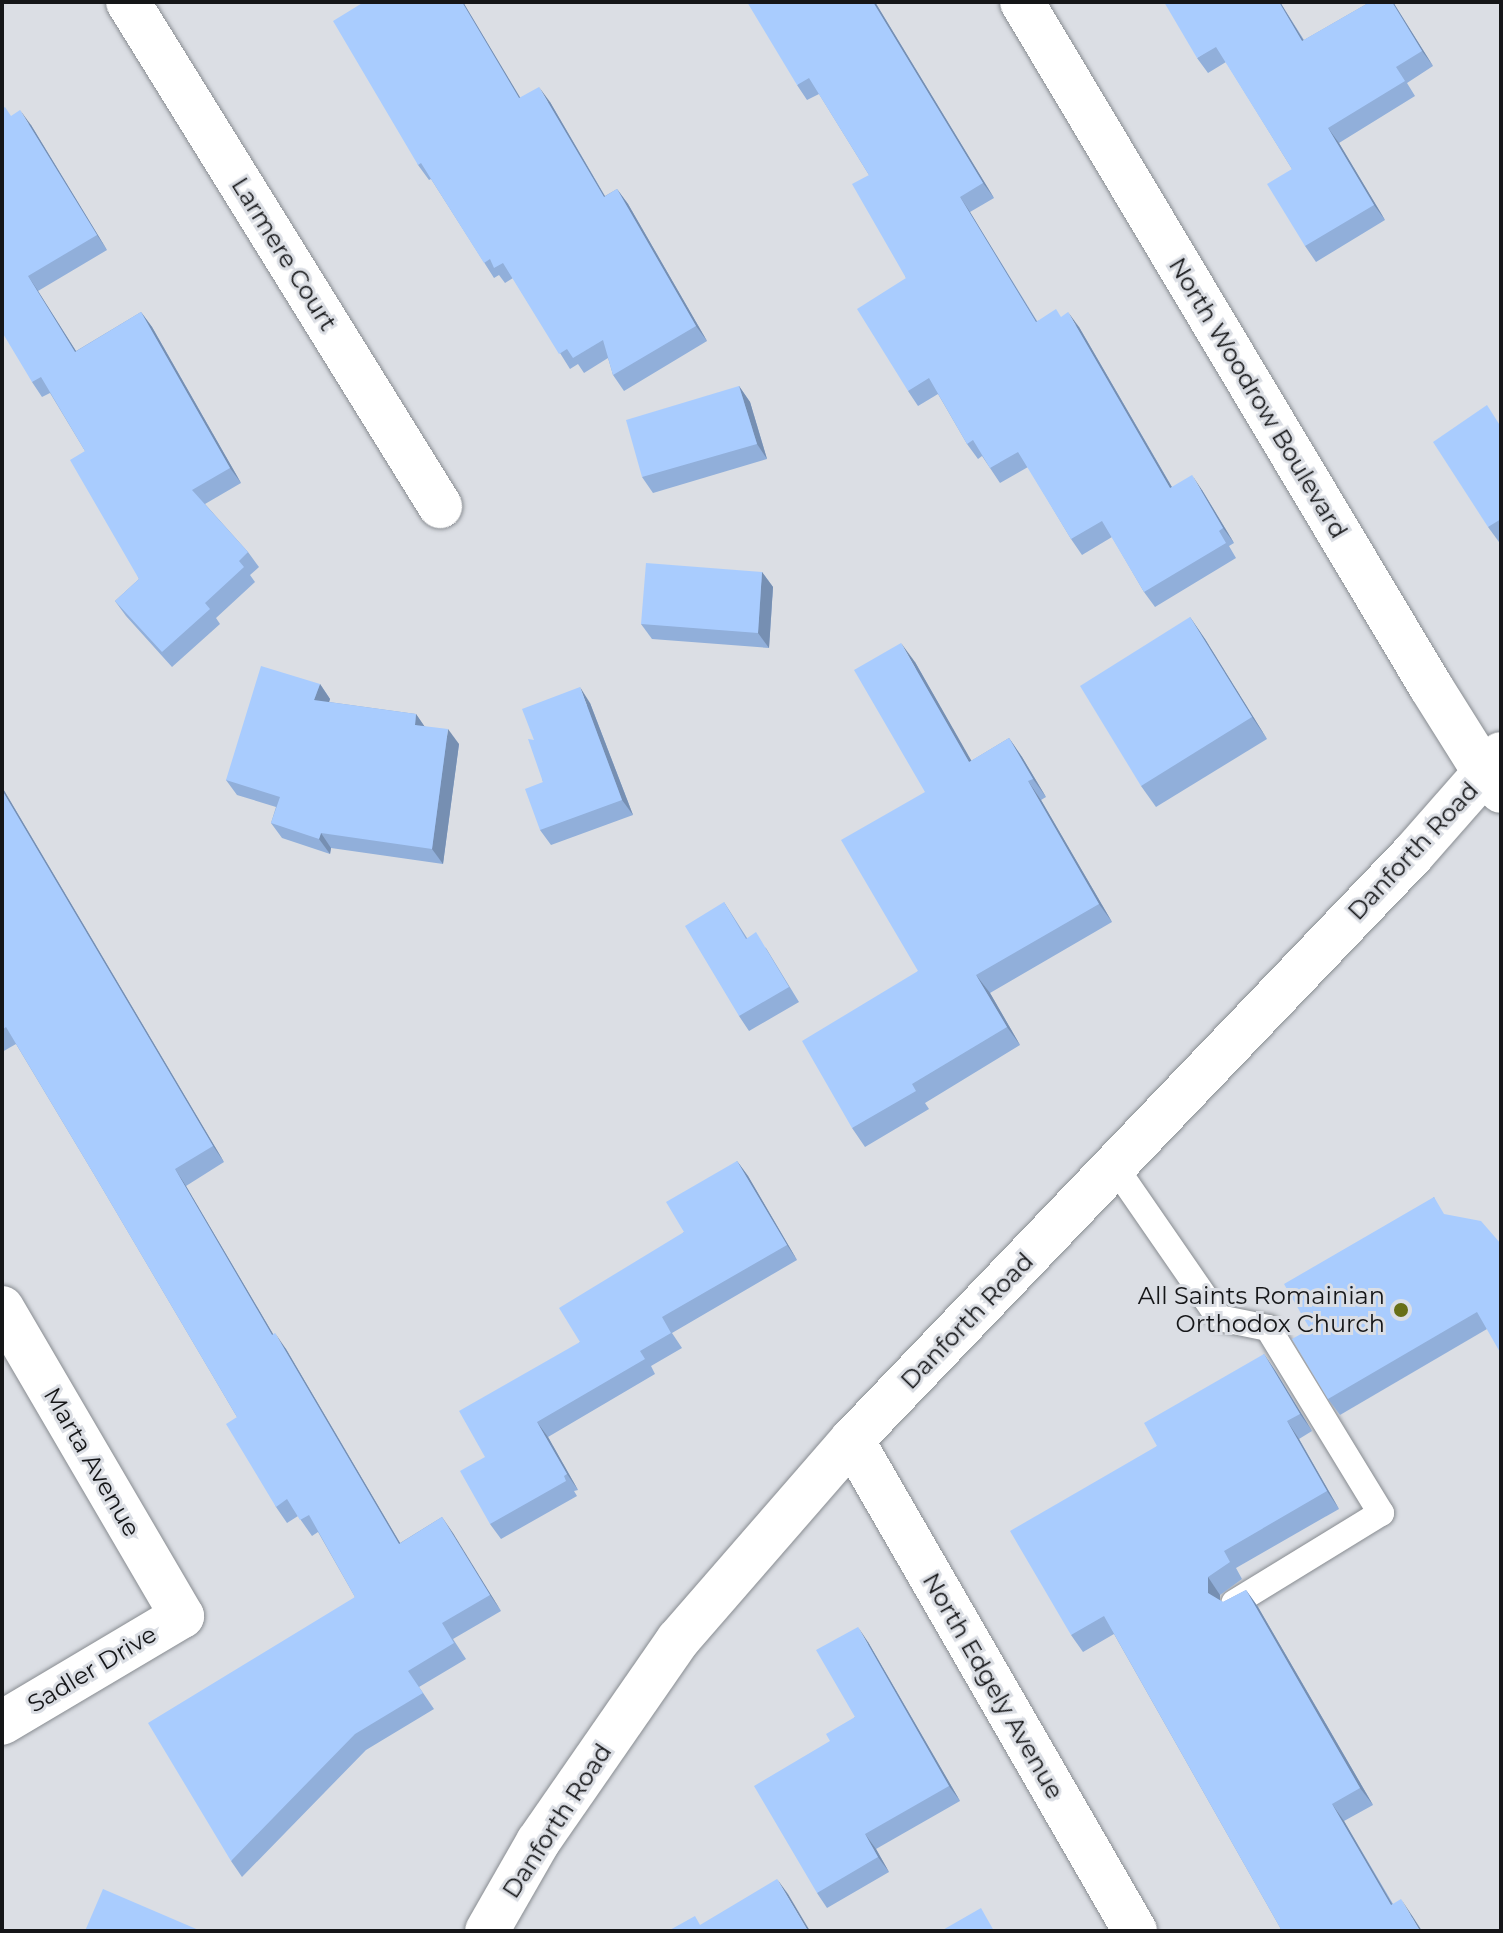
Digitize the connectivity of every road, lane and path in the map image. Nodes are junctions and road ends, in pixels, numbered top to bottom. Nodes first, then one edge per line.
1 (128, 2) edge
2 (1022, 2) edge
3 (440, 506) dead end
4 (1496, 773) edge
5 (1115, 1167) junction
6 (2, 1308) edge
7 (852, 1440) junction
8 (1234, 1603) edge
9 (182, 1616) joint
10 (2, 1723) edge
11 (487, 1931) edge
12 (1135, 1931) edge

1 - 3 street, Larmere Court
2 - 4 street, North Woodrow Boulevard
4 - 5 street, Danforth Road
5 - 7 street, Danforth Road
5 - 8 lane
6 - 9 street, Marta Avenue
7 - 11 street, Danforth Road
7 - 12 street, North Edgely Avenue
9 - 10 street, Sadler Drive

